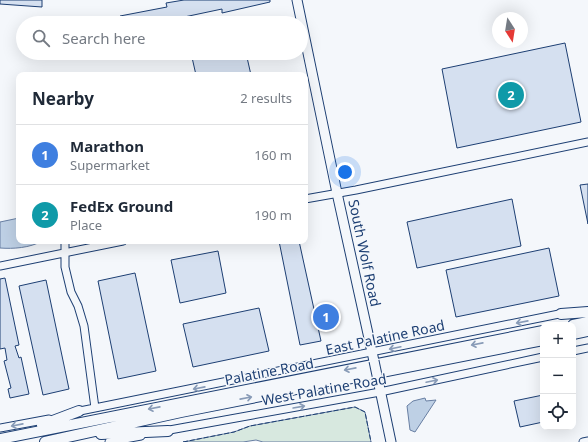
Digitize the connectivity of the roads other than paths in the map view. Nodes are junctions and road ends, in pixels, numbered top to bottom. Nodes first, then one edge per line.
1 (297, 0) edge
2 (300, 16) edge
3 (308, 53) edge
4 (588, 142) edge
5 (337, 193) junction
6 (308, 198) edge
7 (65, 244) edge
8 (108, 244) edge
9 (64, 253) junction
10 (0, 266) edge
11 (588, 308) edge
12 (588, 312) edge
13 (561, 314) junction
14 (588, 322) edge
15 (576, 324) edge
16 (588, 331) edge
17 (540, 332) edge
18 (576, 333) edge
19 (540, 341) edge
20 (588, 348) edge
21 (576, 350) edge
22 (373, 357) junction
23 (540, 358) edge
24 (380, 392) junction
25 (95, 408) junction
26 (79, 411) junction
27 (0, 428) edge
28 (168, 431) junction
29 (71, 436) junction
30 (12, 437) junction
31 (0, 439) edge
32 (588, 441) edge
33 (44, 442) edge
34 (109, 442) edge
35 (391, 442) edge
36 (583, 442) edge

1 - 2 main road, South Wolf Road
3 - 5 main road, South Wolf Road
4 - 5 street
5 - 6 street
5 - 22 main road, South Wolf Road
7 - 9 street
8 - 9 street
9 - 10 street
9 - 25 street
11 - 13 street, East Palatine Road
12 - 13 highway
13 -> 22 street, East Palatine Road
14 - 15 highway
16 - 18 highway
17 -> 30 highway, Palatine Road
29 -> 19 highway, Palatine Road
20 - 21 street
22 - 24 main road, South Wolf Road, bridge
22 -> 25 street, East Palatine Road
24 -> 23 street, West Palatine Road
28 -> 24 street, West Palatine Road
24 - 35 main road, South Wolf Road
25 - 26 street, East Palatine Road
26 -> 27 street, East Palatine Road
26 - 30 highway
28 - 29 highway
28 - 34 street, West Palatine Road
29 - 33 highway, Palatine Road
30 - 31 highway, Palatine Road
32 - 36 street

